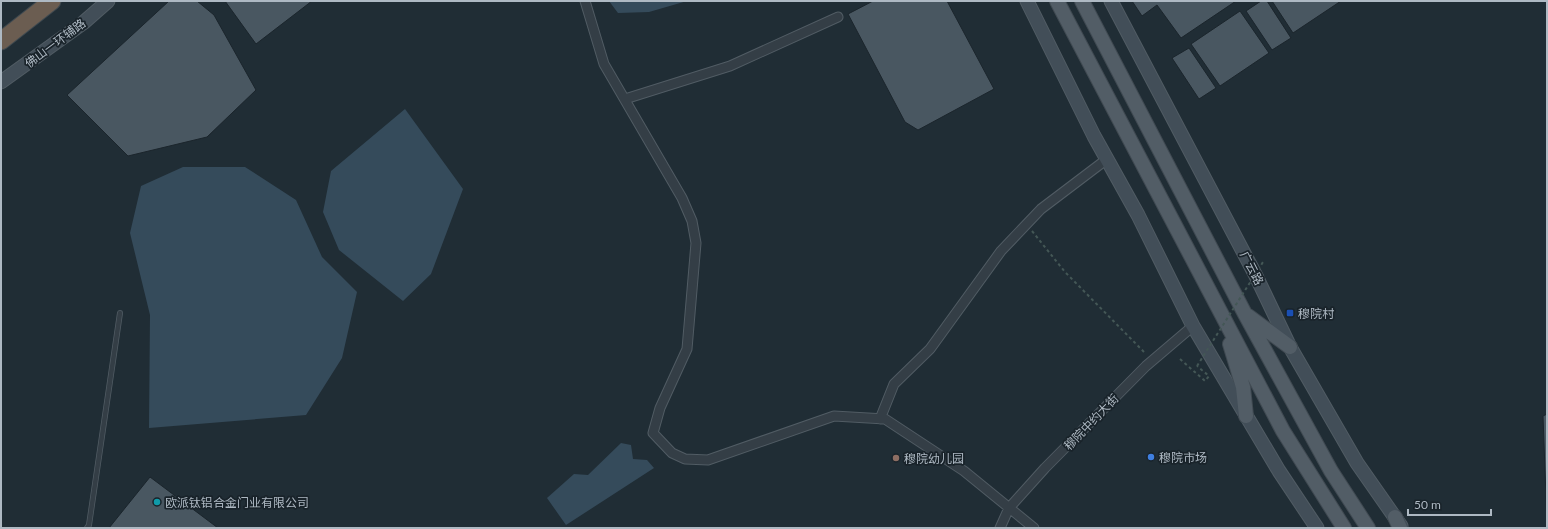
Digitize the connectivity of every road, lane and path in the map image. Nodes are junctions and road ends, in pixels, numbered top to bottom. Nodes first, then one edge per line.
1 (52, 1) edge
2 (108, 1) edge
3 (585, 1) edge
4 (1027, 1) edge
5 (1057, 1) edge
6 (1082, 1) edge
7 (1111, 1) edge
8 (838, 17) dead end
9 (1, 42) edge
10 (1, 82) edge
11 (625, 99) junction
12 (1107, 159) junction
13 (1026, 224) junction
14 (1263, 262) dead end
15 (120, 313) dead end
16 (1245, 314) junction
17 (1221, 315) junction
18 (1193, 326) junction
19 (1290, 347) junction
20 (1180, 359) dead end
21 (1152, 360) junction
22 (1246, 416) junction
23 (880, 419) junction
24 (1009, 508) junction
25 (1399, 524) edge
26 (87, 528) edge
27 (1000, 528) edge
28 (1034, 528) edge
29 (1317, 528) edge
30 (1344, 528) edge
31 (1368, 528) edge

1 - 9 highway
2 - 10 main road, 佛山一环辅路
3 - 11 street
4 - 12 main road
5 - 17 main road
6 - 16 main road
7 - 19 main road, 广云路
8 - 11 street
11 - 23 street
12 - 13 street
12 - 18 main road
13 - 21 path
13 - 23 street
14 - 20 path, bridge
15 - 26 lane
16 - 19 main road
16 - 31 main road
17 - 22 main road
17 - 30 main road
18 - 21 street, 穆院中约大街
18 - 22 main road
19 - 25 main road, 广云路
21 - 24 street, 穆院中约大街
22 - 29 main road
23 - 24 street
24 - 27 street, 穆院中约大街
24 - 28 street

